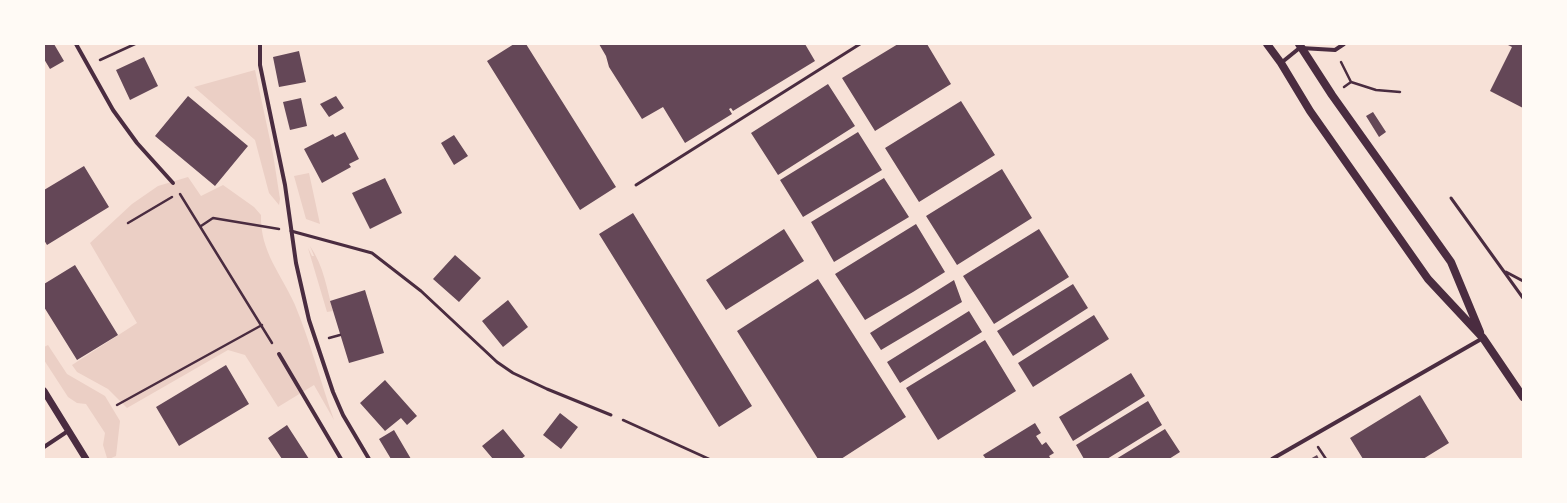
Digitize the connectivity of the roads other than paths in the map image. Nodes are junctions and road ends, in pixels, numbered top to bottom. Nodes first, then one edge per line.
1 (76, 44) edge
2 (260, 44) edge
3 (860, 44) edge
4 (1267, 44) edge
5 (1344, 44) edge
6 (1301, 45) edge
7 (1281, 63) junction
8 (173, 183) dead end
9 (636, 185) dead end
10 (1451, 198) dead end
11 (291, 231) junction
12 (1504, 271) junction
13 (1523, 281) edge
14 (1523, 298) edge
15 (1483, 338) junction
16 (279, 354) road end
17 (44, 391) edge
18 (1523, 397) edge
19 (611, 415) road end
20 (68, 431) junction
21 (44, 446) edge
22 (86, 459) edge
23 (341, 459) edge
24 (369, 459) edge
25 (1272, 459) edge

1 - 8 street
2 - 11 street
3 - 9 lane
4 - 7 main road
5 - 6 street
6 - 7 street
6 - 15 main road
7 - 15 main road
10 - 12 lane
11 - 19 lane
11 - 24 street
12 - 13 lane
12 - 14 lane
15 - 18 main road
15 - 25 street
16 - 23 street
17 - 20 street
20 - 21 street
20 - 22 street

